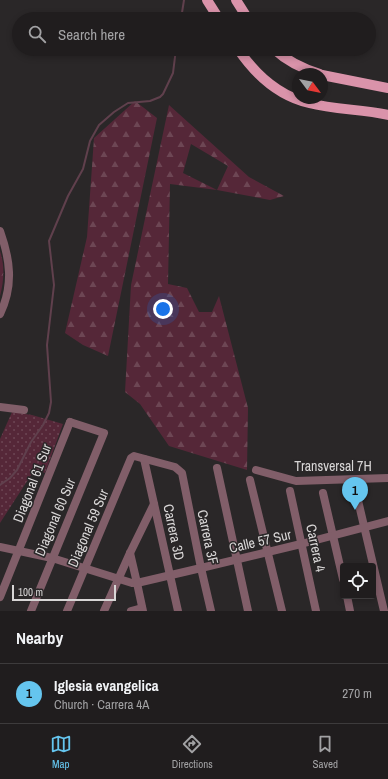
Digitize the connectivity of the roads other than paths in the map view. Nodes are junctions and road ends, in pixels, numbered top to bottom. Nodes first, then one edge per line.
1 (207, 0) edge
2 (236, 0) edge
3 (215, 12) edge
4 (244, 12) edge
5 (243, 56) edge
6 (282, 56) edge
7 (307, 68) edge
8 (328, 75) edge
9 (388, 88) edge
10 (388, 115) edge
11 (0, 231) edge
12 (0, 314) edge
13 (0, 407) edge
14 (24, 410) dead end
15 (104, 433) joint
16 (144, 459) junction
17 (217, 468) dead end
18 (256, 470) dead end
19 (388, 478) edge
20 (250, 480) dead end
21 (290, 492) dead end
22 (356, 492) dead end
23 (323, 493) dead end
24 (154, 504) junction
25 (388, 521) edge
26 (365, 527) junction
27 (333, 536) junction
28 (302, 544) junction
29 (0, 547) edge
30 (19, 551) junction
31 (268, 552) junction
32 (130, 553) junction
33 (52, 558) junction
34 (237, 560) junction
35 (340, 566) edge
36 (201, 568) junction
37 (86, 569) junction
38 (170, 575) junction
39 (118, 579) junction
40 (137, 583) junction
41 (0, 597) edge
42 (348, 599) edge
43 (143, 609) edge
44 (30, 611) edge
45 (68, 611) edge
46 (104, 611) edge
47 (131, 611) edge
48 (178, 611) edge
49 (211, 611) edge
50 (248, 611) edge
51 (282, 611) edge
52 (316, 611) edge
53 (350, 611) edge
54 (384, 611) edge

1 - 3 main road
2 - 4 main road
5 - 10 main road
6 - 7 main road
8 - 9 main road
11 - 12 street
13 - 14 street
15 - 30 street, Diagonal 61 Sur
15 - 33 street, Diagonal 60 Sur
16 - 24 street, Carrera 3D
16 - 36 street, Carrera 3F
16 - 37 street, Diagonal 59 Sur
17 - 34 street
18 - 19 street, Transversal 7H
20 - 31 street
21 - 28 street, Carrera 4
22 - 26 street
23 - 27 street
24 - 32 street
24 - 38 street, Carrera 3D
25 - 26 street, Calle 57 Sur
26 - 27 street, Calle 57 Sur
26 - 54 street
27 - 28 street, Calle 57 Sur
27 - 35 street
28 - 31 street, Calle 57 Sur
28 - 52 street, Carrera 4
29 - 30 street
30 - 33 street
30 - 41 street, Diagonal 61 Sur
31 - 34 street, Calle 57 Sur
31 - 51 street
32 - 39 street
32 - 40 street
33 - 37 street
33 - 44 street, Diagonal 60 Sur
34 - 36 street, Calle 57 Sur
34 - 50 street
36 - 38 street, Calle 57 Sur
36 - 49 street, Carrera 3F
37 - 39 street
37 - 45 street, Diagonal 59 Sur
38 - 40 street, Calle 57 Sur
38 - 48 street, Carrera 3D
39 - 40 street
39 - 46 street
40 - 43 street
42 - 53 street
43 - 47 street

